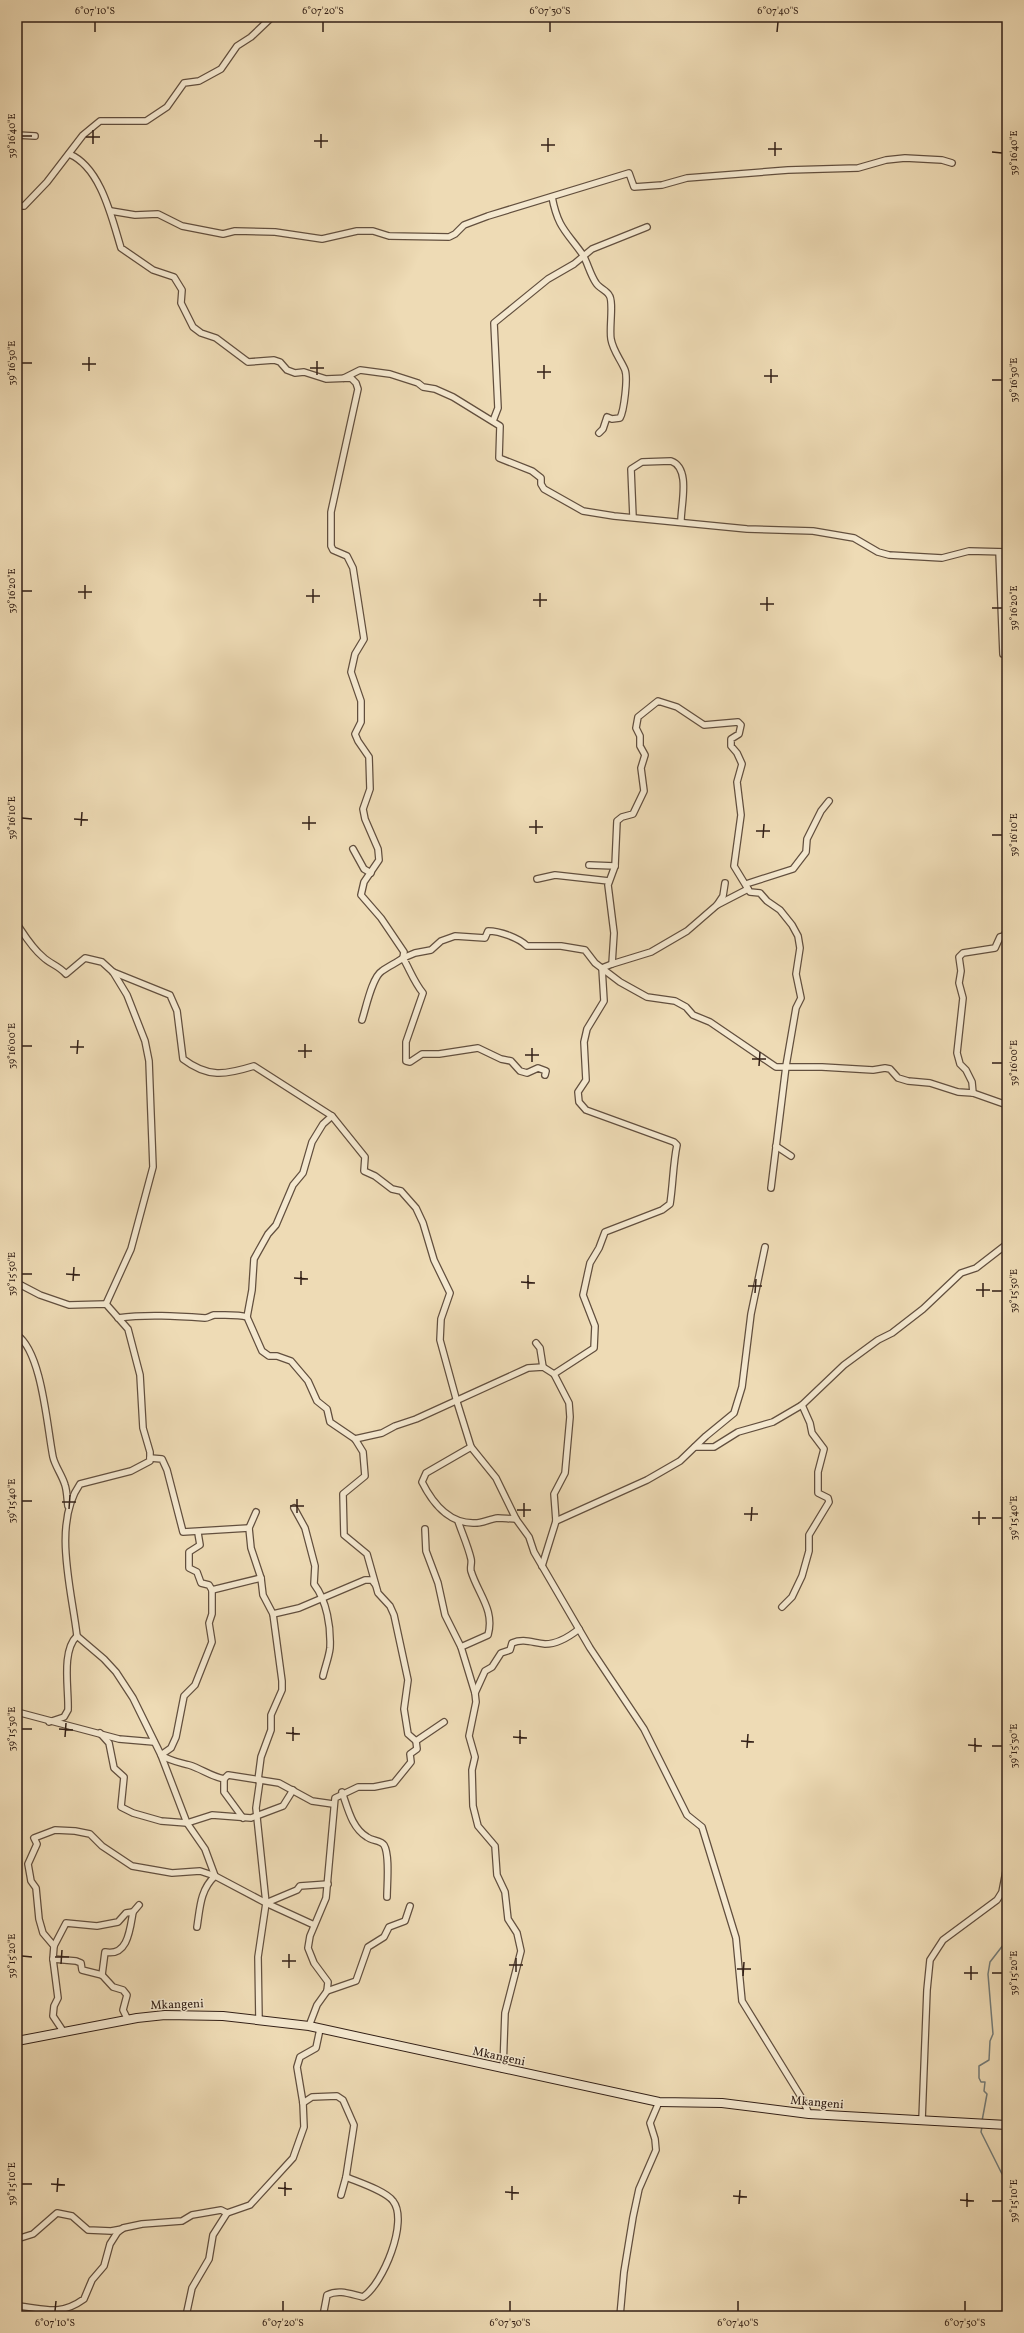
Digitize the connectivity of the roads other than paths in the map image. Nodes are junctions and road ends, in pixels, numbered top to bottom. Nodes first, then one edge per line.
1 (272, 17) edge
2 (17, 135) edge
3 (35, 136) dead end
4 (69, 154) junction
5 (952, 163) dead end
6 (552, 197) junction
7 (17, 206) edge
8 (111, 211) junction
9 (647, 227) dead end
10 (583, 256) junction
11 (344, 378) junction
12 (492, 421) junction
13 (599, 432) dead end
14 (634, 517) junction
15 (681, 521) junction
16 (999, 552) junction
17 (1007, 552) edge
18 (1003, 654) dead end
19 (829, 801) dead end
20 (353, 849) dead end
21 (589, 865) dead end
22 (615, 866) junction
23 (371, 873) junction
24 (537, 879) dead end
25 (609, 881) junction
26 (725, 883) dead end
27 (747, 886) junction
28 (717, 905) junction
29 (17, 924) edge
30 (1007, 929) edge
31 (403, 958) junction
32 (612, 964) junction
33 (602, 968) junction
34 (112, 972) junction
35 (362, 1020) dead end
36 (786, 1066) junction
37 (545, 1075) dead end
38 (973, 1092) junction
39 (1007, 1105) edge
40 (332, 1116) junction
41 (776, 1146) junction
42 (791, 1156) dead end
43 (771, 1188) dead end
44 (1007, 1244) edge
45 (765, 1247) dead end
46 (17, 1283) edge
47 (106, 1304) junction
48 (247, 1317) junction
49 (118, 1318) junction
50 (17, 1335) edge
51 (536, 1343) dead end
52 (543, 1367) junction
53 (554, 1374) junction
54 (457, 1402) junction
55 (802, 1405) junction
56 (355, 1439) junction
57 (472, 1447) junction
58 (695, 1447) junction
59 (150, 1458) junction
60 (294, 1508) dead end
61 (256, 1512) dead end
62 (69, 1514) junction
63 (516, 1519) junction
64 (458, 1521) junction
65 (556, 1521) junction
66 (249, 1528) junction
67 (425, 1529) dead end
68 (198, 1533) junction
69 (542, 1566) junction
70 (261, 1578) junction
71 (376, 1585) junction
72 (212, 1590) junction
73 (322, 1598) junction
74 (782, 1607) dead end
75 (273, 1614) junction
76 (579, 1630) junction
77 (77, 1636) junction
78 (461, 1647) junction
79 (324, 1676) dead end
80 (475, 1693) junction
81 (17, 1712) edge
82 (49, 1722) junction
83 (444, 1722) dead end
84 (100, 1733) junction
85 (416, 1741) junction
86 (154, 1742) junction
87 (161, 1755) junction
88 (224, 1779) junction
89 (259, 1780) junction
90 (293, 1790) junction
91 (342, 1792) junction
92 (333, 1804) junction
93 (257, 1816) junction
94 (243, 1818) junction
95 (187, 1823) junction
96 (1007, 1866) edge
97 (215, 1876) junction
98 (328, 1884) junction
99 (387, 1897) dead end
100 (266, 1903) junction
101 (139, 1905) dead end
102 (410, 1906) dead end
103 (133, 1912) junction
104 (314, 1925) junction
105 (197, 1927) dead end
106 (54, 1946) junction
107 (53, 1959) junction
108 (102, 1975) junction
109 (328, 1991) junction
110 (128, 2020) junction
111 (259, 2020) junction
112 (309, 2026) junction
113 (320, 2029) junction
114 (62, 2031) junction
115 (17, 2041) edge
116 (503, 2069) junction
117 (659, 2102) junction
118 (304, 2103) junction
119 (809, 2114) junction
120 (922, 2120) junction
121 (1007, 2125) edge
122 (346, 2177) junction
123 (340, 2195) dead end
124 (227, 2213) junction
125 (123, 2228) junction
126 (17, 2239) edge
127 (17, 2306) edge
128 (186, 2316) edge
129 (323, 2316) edge
130 (620, 2316) edge

1 - 4 street
2 - 3 street
4 - 7 street
4 - 8 street
5 - 6 street
6 - 8 street
6 - 10 street
8 - 11 street
9 - 10 street
10 - 12 street
10 - 13 street
11 - 12 street
11 - 23 street
12 - 14 street
14 - 15 street
14 - 15 street
15 - 16 street
16 - 17 street
16 - 18 street
19 - 27 street
20 - 23 street
21 - 22 street
22 - 25 street
22 - 27 street
23 - 31 street
24 - 25 street
25 - 32 street
26 - 28 street
27 - 28 street
27 - 36 street
28 - 32 street
29 - 34 street
30 - 38 street
31 - 33 street
31 - 35 street
31 - 37 street
32 - 33 street
33 - 36 street
33 - 53 street
34 - 40 street
34 - 47 street
36 - 38 street
36 - 41 street
38 - 39 street
40 - 48 street
40 - 54 street
41 - 42 street
41 - 43 street
44 - 55 street
45 - 58 street
46 - 47 street
47 - 49 street
48 - 49 street
48 - 56 street
49 - 59 street
50 - 62 street
51 - 52 street
52 - 53 street
52 - 54 street
53 - 65 street
54 - 56 street
54 - 57 street
55 - 58 street
55 - 74 street
56 - 71 street
57 - 63 street
57 - 64 street
58 - 65 street
59 - 62 street
59 - 68 street
60 - 73 street
61 - 66 street
62 - 77 street
63 - 64 street
63 - 69 street
64 - 78 street
65 - 69 street
66 - 68 street
66 - 70 street
67 - 78 street
68 - 72 street
69 - 76 street
70 - 72 street
70 - 75 street
71 - 73 street
71 - 85 street
72 - 87 street
73 - 75 street
73 - 79 street
75 - 89 street
76 - 80 street
76 - 119 street
77 - 82 street
77 - 86 street
78 - 80 street
80 - 116 street
81 - 82 street
82 - 84 street
83 - 85 street
84 - 86 street
84 - 95 street
85 - 91 street
86 - 87 street
87 - 88 street
87 - 95 street
88 - 89 street
88 - 94 street
89 - 90 street
89 - 93 street
90 - 92 street
90 - 93 street
91 - 92 street
91 - 99 street
92 - 98 street
93 - 94 street
93 - 100 street
94 - 95 street
95 - 97 street
96 - 120 street
97 - 100 street
97 - 105 street
97 - 106 street
98 - 100 street
98 - 104 street
100 - 104 street
100 - 111 street
101 - 103 street
102 - 109 street
103 - 106 street
103 - 108 street
104 - 109 street
106 - 107 street
107 - 108 street
107 - 114 street
108 - 110 street
109 - 112 street
110 - 111 street, Mkangeni
110 - 114 street, Mkangeni
111 - 112 street, Mkangeni
112 - 113 street, Mkangeni
113 - 116 street, Mkangeni
113 - 118 street
114 - 115 street, Mkangeni
116 - 117 street, Mkangeni
117 - 119 street, Mkangeni
117 - 130 street
118 - 122 street
118 - 124 street
119 - 120 street, Mkangeni
120 - 121 street, Mkangeni
122 - 123 street
122 - 129 street
124 - 125 street
124 - 128 street
125 - 126 street
125 - 127 street

